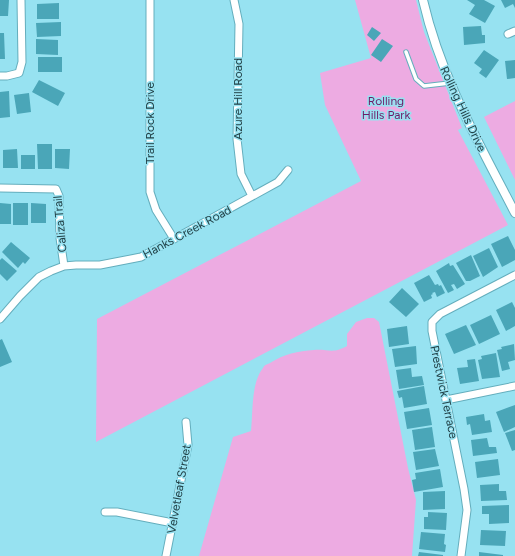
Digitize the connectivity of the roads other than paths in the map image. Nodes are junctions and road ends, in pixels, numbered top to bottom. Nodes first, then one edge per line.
1 (21, 0) edge
2 (150, 0) edge
3 (234, 0) edge
4 (423, 0) edge
5 (515, 31) edge
6 (508, 34) dead end
7 (406, 52) dead end
8 (0, 76) edge
9 (450, 84) junction
10 (288, 170) dead end
11 (0, 188) edge
12 (252, 196) junction
13 (515, 213) edge
14 (174, 239) junction
15 (64, 266) junction
16 (515, 275) edge
17 (0, 319) edge
18 (515, 386) edge
19 (446, 400) junction
20 (186, 422) dead end
21 (105, 512) dead end
22 (173, 523) junction
23 (166, 556) edge
24 (461, 556) edge

1 - 8 street
2 - 14 street, Trail Rock Drive
3 - 12 street, Azure Hill Road
4 - 9 street, Rolling Hills Drive
5 - 6 street
7 - 9 lane
9 - 13 street, Rolling Hills Drive
10 - 12 street, Hanks Creek Road
11 - 15 street, Caliza Trail
12 - 14 street, Hanks Creek Road
14 - 15 street, Hanks Creek Road
15 - 17 street, Hanks Creek Road
16 - 19 street, Prestwick Terrace
18 - 19 street
19 - 24 street, Prestwick Terrace
20 - 22 street, Velvetleaf Street
21 - 22 street
22 - 23 street, Velvetleaf Street

